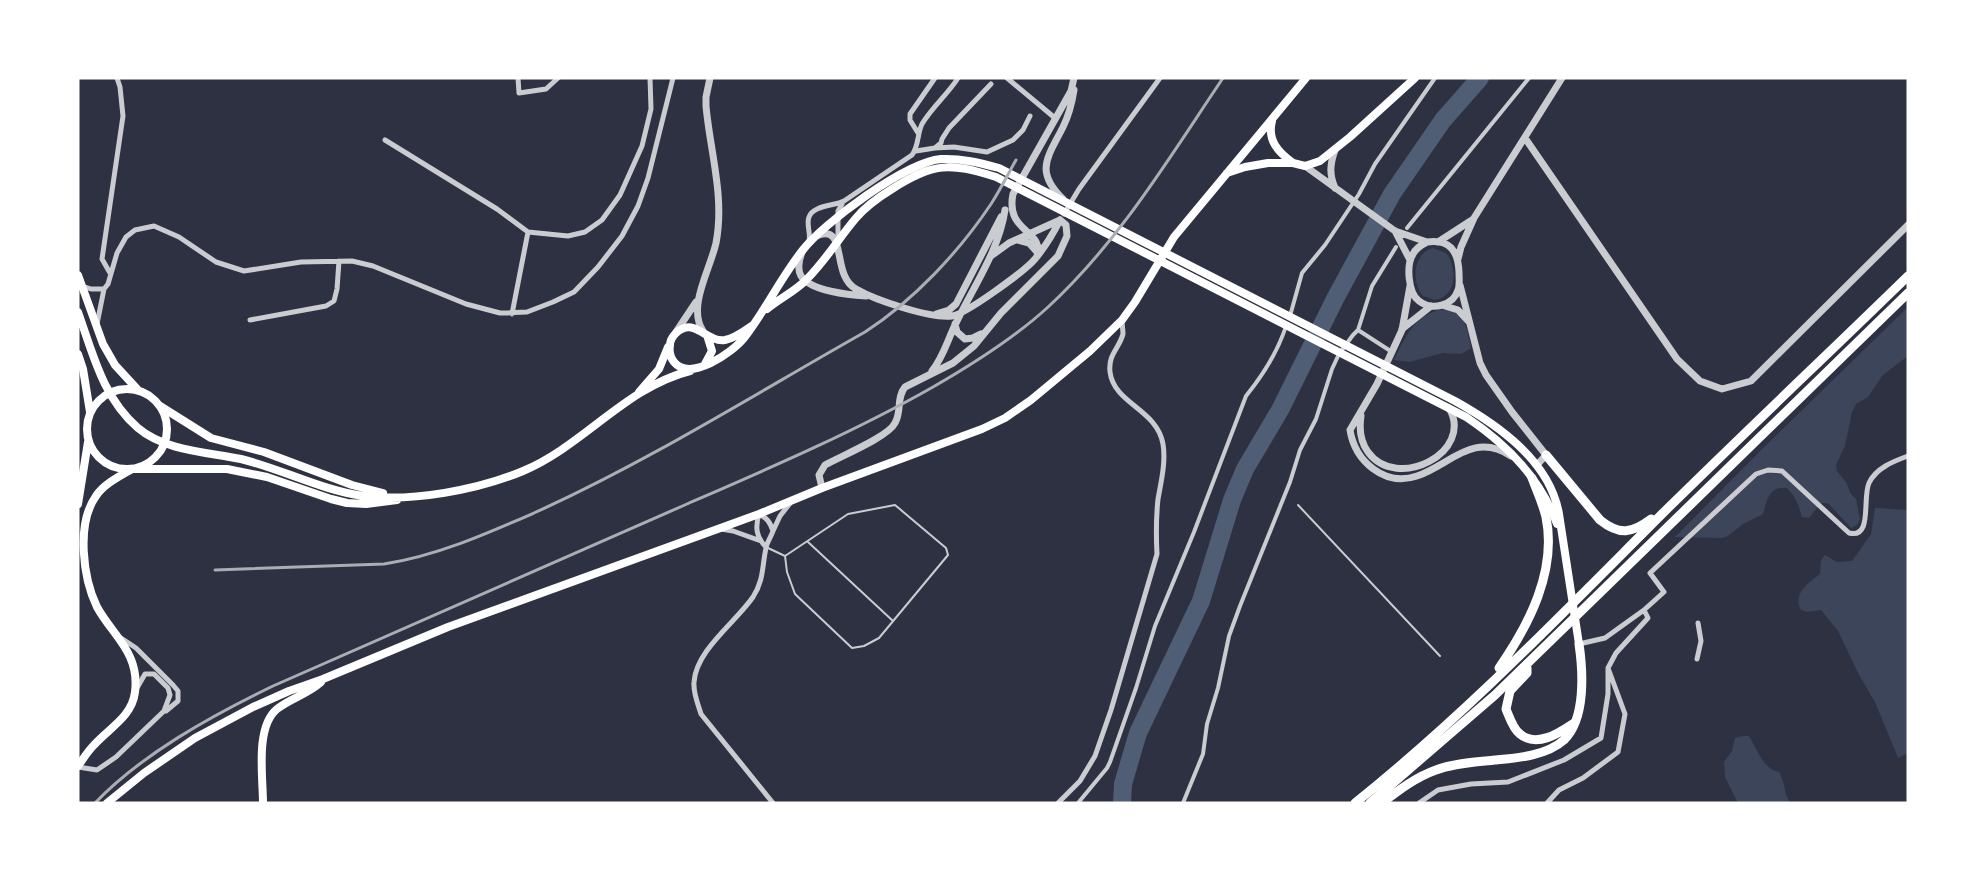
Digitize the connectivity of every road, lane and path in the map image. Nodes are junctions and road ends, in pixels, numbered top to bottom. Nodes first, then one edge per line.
1 (117, 78) edge
2 (518, 78) edge
3 (558, 78) edge
4 (650, 78) edge
5 (673, 78) edge
6 (710, 78) edge
7 (935, 78) edge
8 (958, 78) edge
9 (1007, 78) edge
10 (1160, 78) edge
11 (1304, 78) edge
12 (1415, 78) edge
13 (1435, 78) edge
14 (1529, 78) edge
15 (1562, 78) edge
16 (1075, 79) edge
17 (991, 84) dead end
18 (1030, 116) dead end
19 (1055, 118) junction
20 (1272, 120) junction
21 (918, 132) junction
22 (1525, 138) junction
23 (385, 140) dead end
24 (935, 148) junction
25 (1335, 150) junction
26 (916, 151) junction
27 (950, 163) junction
28 (1293, 163) junction
29 (1305, 166) junction
30 (1226, 173) junction
31 (1336, 190) junction
32 (1013, 194) junction
33 (844, 201) junction
34 (1065, 201) junction
35 (1005, 210) junction
36 (837, 216) junction
37 (1474, 218) junction
38 (1060, 220) junction
39 (1908, 225) edge
40 (1020, 226) junction
41 (1042, 228) junction
42 (1407, 228) dead end
43 (1395, 231) junction
44 (528, 232) junction
45 (1030, 234) junction
46 (811, 240) junction
47 (1014, 241) junction
48 (1427, 242) junction
49 (1438, 242) junction
50 (838, 243) junction
51 (1396, 247) dead end
52 (802, 250) junction
53 (1037, 256) junction
54 (1458, 259) junction
55 (1410, 260) junction
56 (339, 261) junction
57 (987, 261) junction
58 (110, 273) junction
59 (78, 275) edge
60 (1908, 276) edge
61 (805, 281) junction
62 (1460, 285) junction
63 (82, 286) junction
64 (1410, 286) junction
65 (104, 289) junction
66 (1908, 293) edge
67 (700, 294) junction
68 (871, 296) junction
69 (1442, 305) junction
70 (1431, 306) junction
71 (763, 311) junction
72 (78, 312) edge
73 (512, 314) junction
74 (927, 314) junction
75 (250, 320) dead end
76 (1122, 320) junction
77 (955, 324) junction
78 (1472, 324) junction
79 (753, 325) junction
80 (97, 328) junction
81 (1358, 330) junction
82 (1402, 330) junction
83 (705, 333) junction
84 (984, 333) junction
85 (672, 338) junction
86 (1392, 352) junction
87 (78, 354) edge
88 (704, 365) junction
89 (694, 370) junction
90 (931, 373) junction
91 (138, 390) junction
92 (634, 397) junction
93 (160, 406) junction
94 (1364, 408) junction
95 (1449, 408) junction
96 (90, 412) junction
97 (88, 441) junction
98 (1546, 455) junction
99 (1908, 456) edge
100 (1520, 464) junction
101 (1537, 465) junction
102 (132, 469) junction
103 (1532, 478) junction
104 (822, 488) junction
105 (399, 497) junction
106 (416, 497) junction
107 (794, 498) junction
108 (1675, 501) junction
109 (78, 504) edge
110 (1298, 505) dead end
111 (759, 514) junction
112 (717, 528) junction
113 (773, 531) junction
114 (1561, 536) junction
115 (761, 542) junction
116 (808, 542) junction
117 (766, 547) junction
118 (785, 556) junction
119 (1644, 610) junction
120 (893, 621) junction
121 (1698, 623) dead end
122 (120, 638) junction
123 (1579, 644) junction
124 (1440, 656) dead end
125 (1697, 659) dead end
126 (1528, 664) junction
127 (1608, 668) junction
128 (323, 679) junction
129 (1488, 686) junction
130 (135, 692) junction
131 (164, 711) junction
132 (239, 715) junction
133 (266, 721) junction
134 (1574, 723) junction
135 (95, 744) junction
136 (78, 756) edge
137 (78, 767) edge
138 (107, 803) edge
139 (262, 803) edge
140 (773, 803) edge
141 (1058, 803) edge
142 (1078, 803) edge
143 (1183, 803) edge
144 (1355, 803) edge
145 (1370, 803) edge
146 (1382, 803) edge
147 (1419, 803) edge
148 (1547, 803) edge

1 - 58 street
2 - 3 street
4 - 44 street
5 - 73 street
6 - 67 street
7 - 21 street
8 - 21 street
9 - 19 street
10 - 38 street
11 - 20 main road
12 - 25 main road
13 - 142 street
14 - 42 street
15 - 22 street
16 - 19 street
16 - 34 street
17 - 24 street
18 - 24 street
19 - 32 street
20 - 28 main road
20 - 30 main road
21 - 26 street
22 - 37 street
22 - 39 street
23 - 44 street
24 - 26 street
25 - 29 main road
25 - 31 street
26 - 33 street
27 - 34 main road
27 - 36 main road
27 - 50 main road
27 - 95 main road
28 - 29 main road
28 - 30 main road
29 - 31 street
30 - 76 main road
31 - 43 street
32 - 35 street
32 - 40 street
33 - 36 street
33 - 46 street
34 - 101 main road
35 - 57 street
35 - 74 street
36 - 46 main road
36 - 50 street
37 - 49 street
37 - 54 street
38 - 41 street
38 - 53 street
38 - 84 street
40 - 41 street
40 - 45 street
41 - 45 street
43 - 48 street
43 - 55 street
44 - 73 street
45 - 47 street
45 - 53 street
46 - 50 street
46 - 52 main road
47 - 53 street
47 - 57 street
48 - 49 street
48 - 55 street
49 - 54 street
50 - 61 main road
50 - 68 street
51 - 81 street
52 - 61 street
52 - 71 main road
53 - 74 street
54 - 62 street
55 - 64 street
56 - 58 street
56 - 73 street
56 - 75 street
57 - 77 street
58 - 65 street
59 - 63 main road
60 - 108 highway
61 - 68 street
61 - 71 main road
62 - 69 street
62 - 78 street
63 - 65 street
63 - 80 main road
64 - 70 street
64 - 82 street
65 - 80 street
66 - 126 highway
67 - 83 street
67 - 85 street
68 - 74 street
69 - 70 street
69 - 78 street
70 - 82 street
71 - 79 main road
72 - 105 main road
76 - 104 main road
76 - 141 street
77 - 84 street
77 - 90 street
78 - 98 street
79 - 83 main road
79 - 88 main road
80 - 91 main road
81 - 86 street
81 - 143 street
82 - 86 street
83 - 85 main road
83 - 88 main road
84 - 90 street
85 - 89 main road
85 - 92 main road
86 - 94 street
87 - 96 main road
88 - 89 main road
89 - 92 main road
90 - 104 street
91 - 93 main road
91 - 96 main road
92 - 106 main road
93 - 102 main road
93 - 105 main road
94 - 95 street
94 - 100 street
95 - 100 main road
96 - 97 main road
97 - 102 main road
97 - 109 main road
98 - 101 street
98 - 108 highway
99 - 119 street
100 - 103 main road
101 - 114 main road
102 - 106 main road
102 - 122 main road
103 - 114 main road
103 - 129 highway
104 - 107 main road
105 - 106 main road
107 - 111 main road
107 - 113 street
108 - 129 highway
110 - 124 lane
111 - 112 main road
111 - 113 street
111 - 115 street
112 - 115 street
112 - 128 main road
113 - 117 street
114 - 123 main road
115 - 117 street
116 - 118 lane
116 - 120 lane
116 - 120 lane
117 - 118 lane
117 - 140 street
118 - 120 lane
119 - 123 street
119 - 127 street
121 - 125 street
122 - 130 main road
122 - 131 street
123 - 134 highway
126 - 134 highway
126 - 145 highway
127 - 147 street
127 - 148 street
128 - 132 main road
128 - 133 main road
129 - 144 highway
130 - 131 street
130 - 135 main road
131 - 137 street
132 - 133 main road
132 - 138 main road
133 - 139 main road
134 - 146 highway
135 - 136 main road
135 - 137 main road

